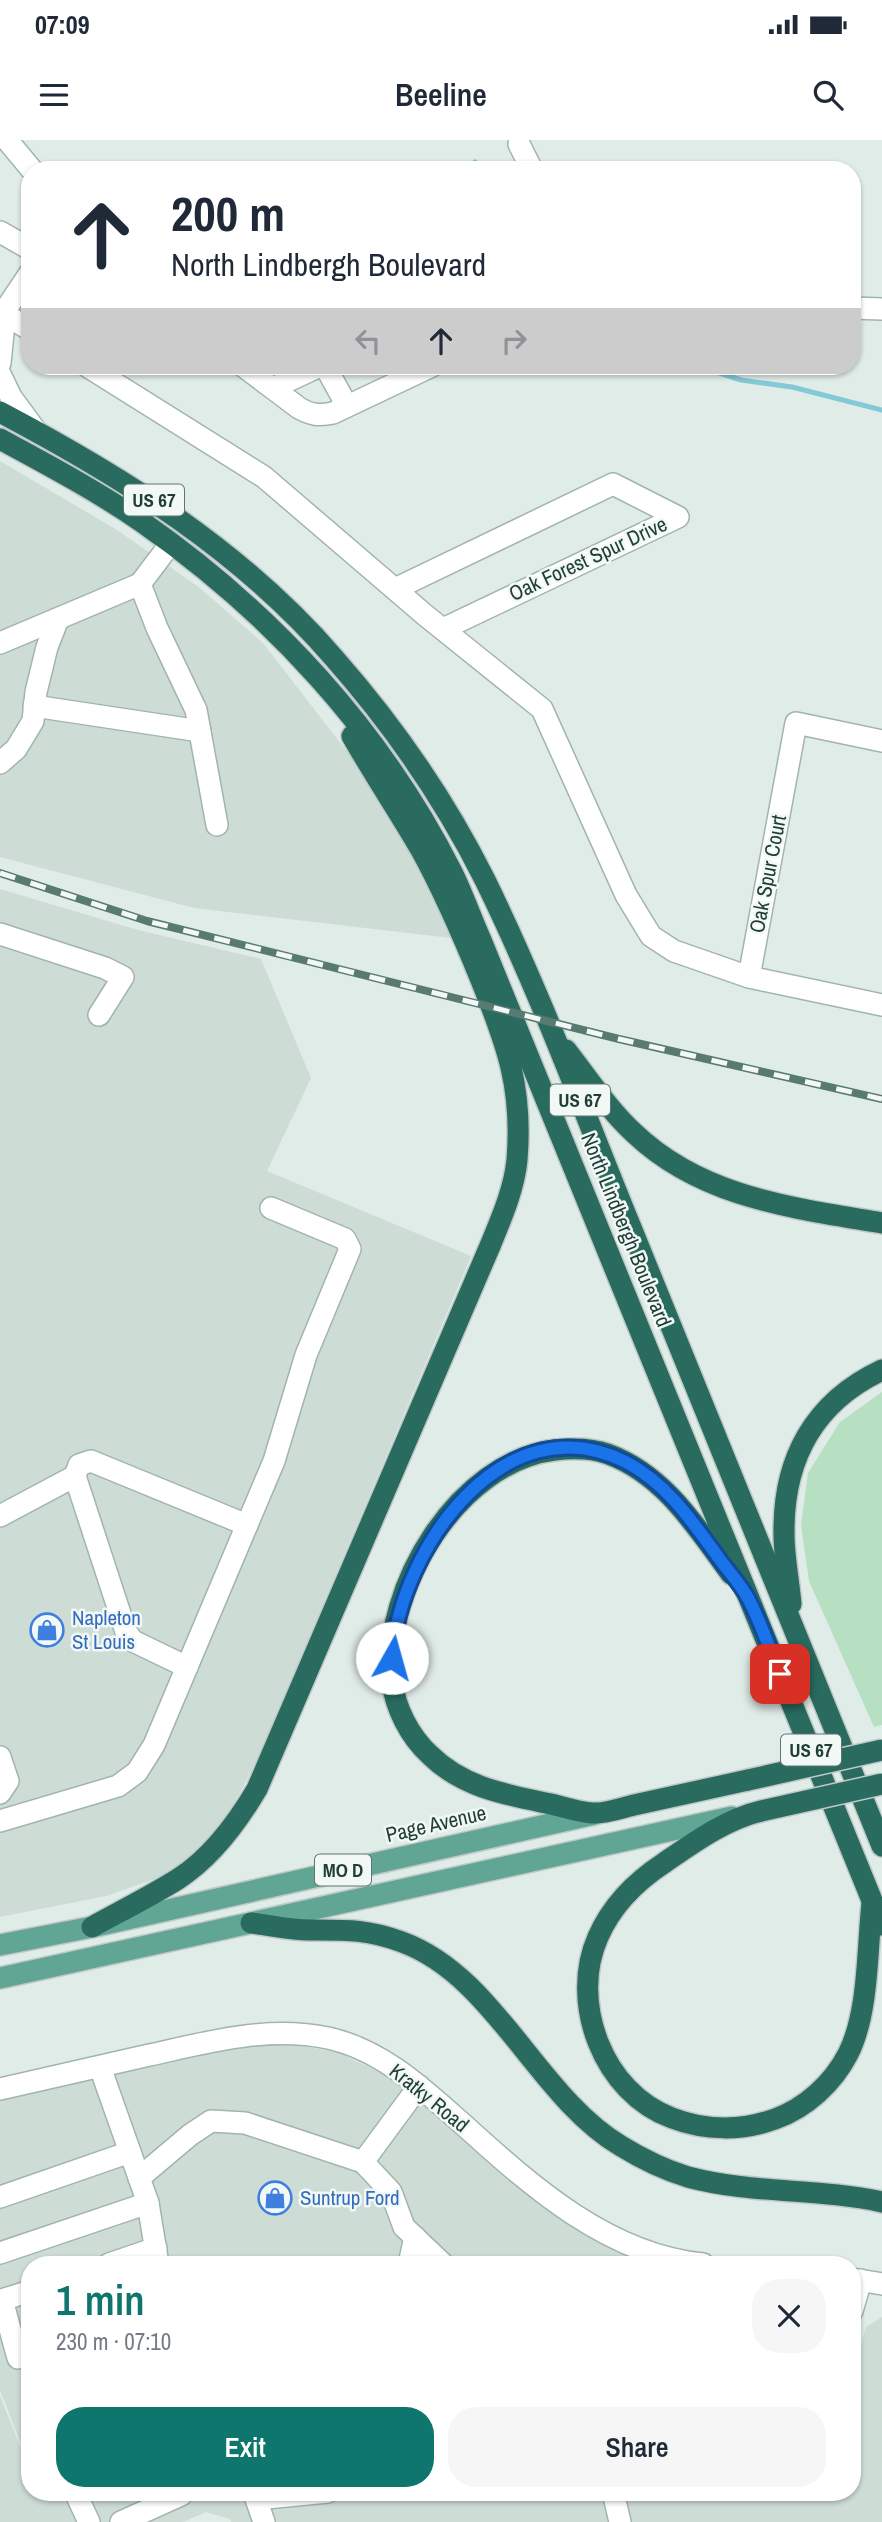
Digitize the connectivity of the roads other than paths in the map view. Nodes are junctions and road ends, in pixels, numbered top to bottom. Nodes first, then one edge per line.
1 (7, 140) edge
2 (519, 144) dead end
3 (24, 161) edge
4 (528, 161) edge
5 (0, 232) edge
6 (21, 244) edge
7 (21, 287) edge
8 (861, 309) edge
9 (882, 309) edge
10 (2, 316) edge
11 (21, 326) edge
12 (0, 363) edge
13 (0, 374) edge
14 (101, 375) edge
15 (255, 375) edge
16 (301, 375) edge
17 (330, 375) edge
18 (413, 375) edge
19 (273, 388) junction
20 (346, 406) junction
21 (0, 412) edge
22 (36, 431) junction
23 (0, 439) edge
24 (171, 543) junction
25 (140, 584) junction
26 (395, 589) junction
27 (58, 619) junction
28 (443, 629) junction
29 (0, 643) edge
30 (323, 682) junction
31 (34, 706) junction
32 (200, 731) junction
33 (882, 741) edge
34 (0, 763) edge
35 (217, 825) dead end
36 (0, 934) edge
37 (749, 977) junction
38 (882, 1005) edge
39 (99, 1015) dead end
40 (553, 1035) junction
41 (271, 1208) dead end
42 (882, 1223) edge
43 (882, 1370) edge
44 (75, 1476) junction
45 (0, 1516) edge
46 (247, 1525) junction
47 (749, 1598) junction
48 (794, 1630) junction
49 (187, 1667) junction
50 (882, 1749) edge
51 (0, 1757) edge
52 (882, 1784) edge
53 (0, 1793) edge
54 (751, 1813) junction
55 (595, 1814) junction
56 (0, 1821) edge
57 (882, 1846) edge
58 (872, 1901) junction
59 (251, 1923) junction
60 (882, 1925) edge
61 (92, 1927) junction
62 (0, 1945) edge
63 (0, 1978) edge
64 (100, 2067) junction
65 (419, 2086) junction
66 (0, 2089) edge
67 (130, 2152) junction
68 (363, 2162) junction
69 (139, 2178) junction
70 (0, 2197) edge
71 (882, 2202) edge
72 (148, 2203) junction
73 (415, 2237) junction
74 (0, 2253) edge
75 (157, 2256) edge
76 (411, 2256) edge
77 (435, 2256) edge
78 (661, 2256) edge
79 (861, 2280) edge
80 (882, 2284) edge
81 (21, 2293) edge
82 (1, 2296) edge
83 (21, 2357) edge
84 (83, 2501) edge
85 (166, 2501) edge
86 (257, 2501) edge
87 (615, 2501) edge
88 (89, 2522) edge
89 (121, 2522) edge
90 (264, 2522) edge
91 (620, 2522) edge

1 - 3 street
2 - 4 street
5 - 6 street
7 - 10 street
8 - 9 street
10 - 11 street
10 - 12 street
13 - 22 street
14 - 26 street
15 - 19 street
16 - 19 street
17 - 20 street
18 - 20 street
19 - 20 street
21 - 22 highway, North Lindbergh Boulevard / US 67
22 - 40 highway, North Lindbergh Boulevard / US 67
23 - 24 highway, North Lindbergh Boulevard / US 67
24 - 25 street
24 - 30 highway, North Lindbergh Boulevard / US 67
25 - 27 street
25 - 32 street
26 - 28 street
26 - 28 street, Oak Forest Spur Drive
27 - 29 street
27 - 31 street
28 - 37 street
30 - 47 highway, North Lindbergh Boulevard / US 67
30 - 61 highway
31 - 32 street
31 - 34 street
32 - 35 street
33 - 37 street, Oak Spur Court
36 - 39 street
37 - 38 street
40 - 42 highway
40 - 48 highway, North Lindbergh Boulevard / US 67
41 - 46 street
43 - 48 highway
44 - 45 street
44 - 46 street
44 - 49 street
46 - 49 street
47 - 55 highway
47 - 58 highway, North Lindbergh Boulevard / US 67
48 - 57 highway, North Lindbergh Boulevard / US 67
49 - 56 street
50 - 55 highway, Page Avenue / MO D, bridge
51 - 53 street
52 - 54 highway, MO D, bridge
54 - 58 highway
54 - 59 main road, MO D
55 - 61 main road, Page Avenue / MO D
58 - 60 highway, North Lindbergh Boulevard / US 67
59 - 63 main road, MO D
59 - 71 highway
61 - 62 main road, Page Avenue / MO D
64 - 65 street, Kratky Road
64 - 66 street, Kratky Road
64 - 67 street
65 - 68 street
65 - 78 street, Kratky Road
67 - 69 street
67 - 70 street
68 - 69 street
68 - 73 street
69 - 72 street
72 - 74 street
72 - 75 street
73 - 76 street
73 - 77 street
79 - 80 street
81 - 82 street
82 - 83 street
84 - 88 street
85 - 89 street
86 - 90 street
87 - 91 street

